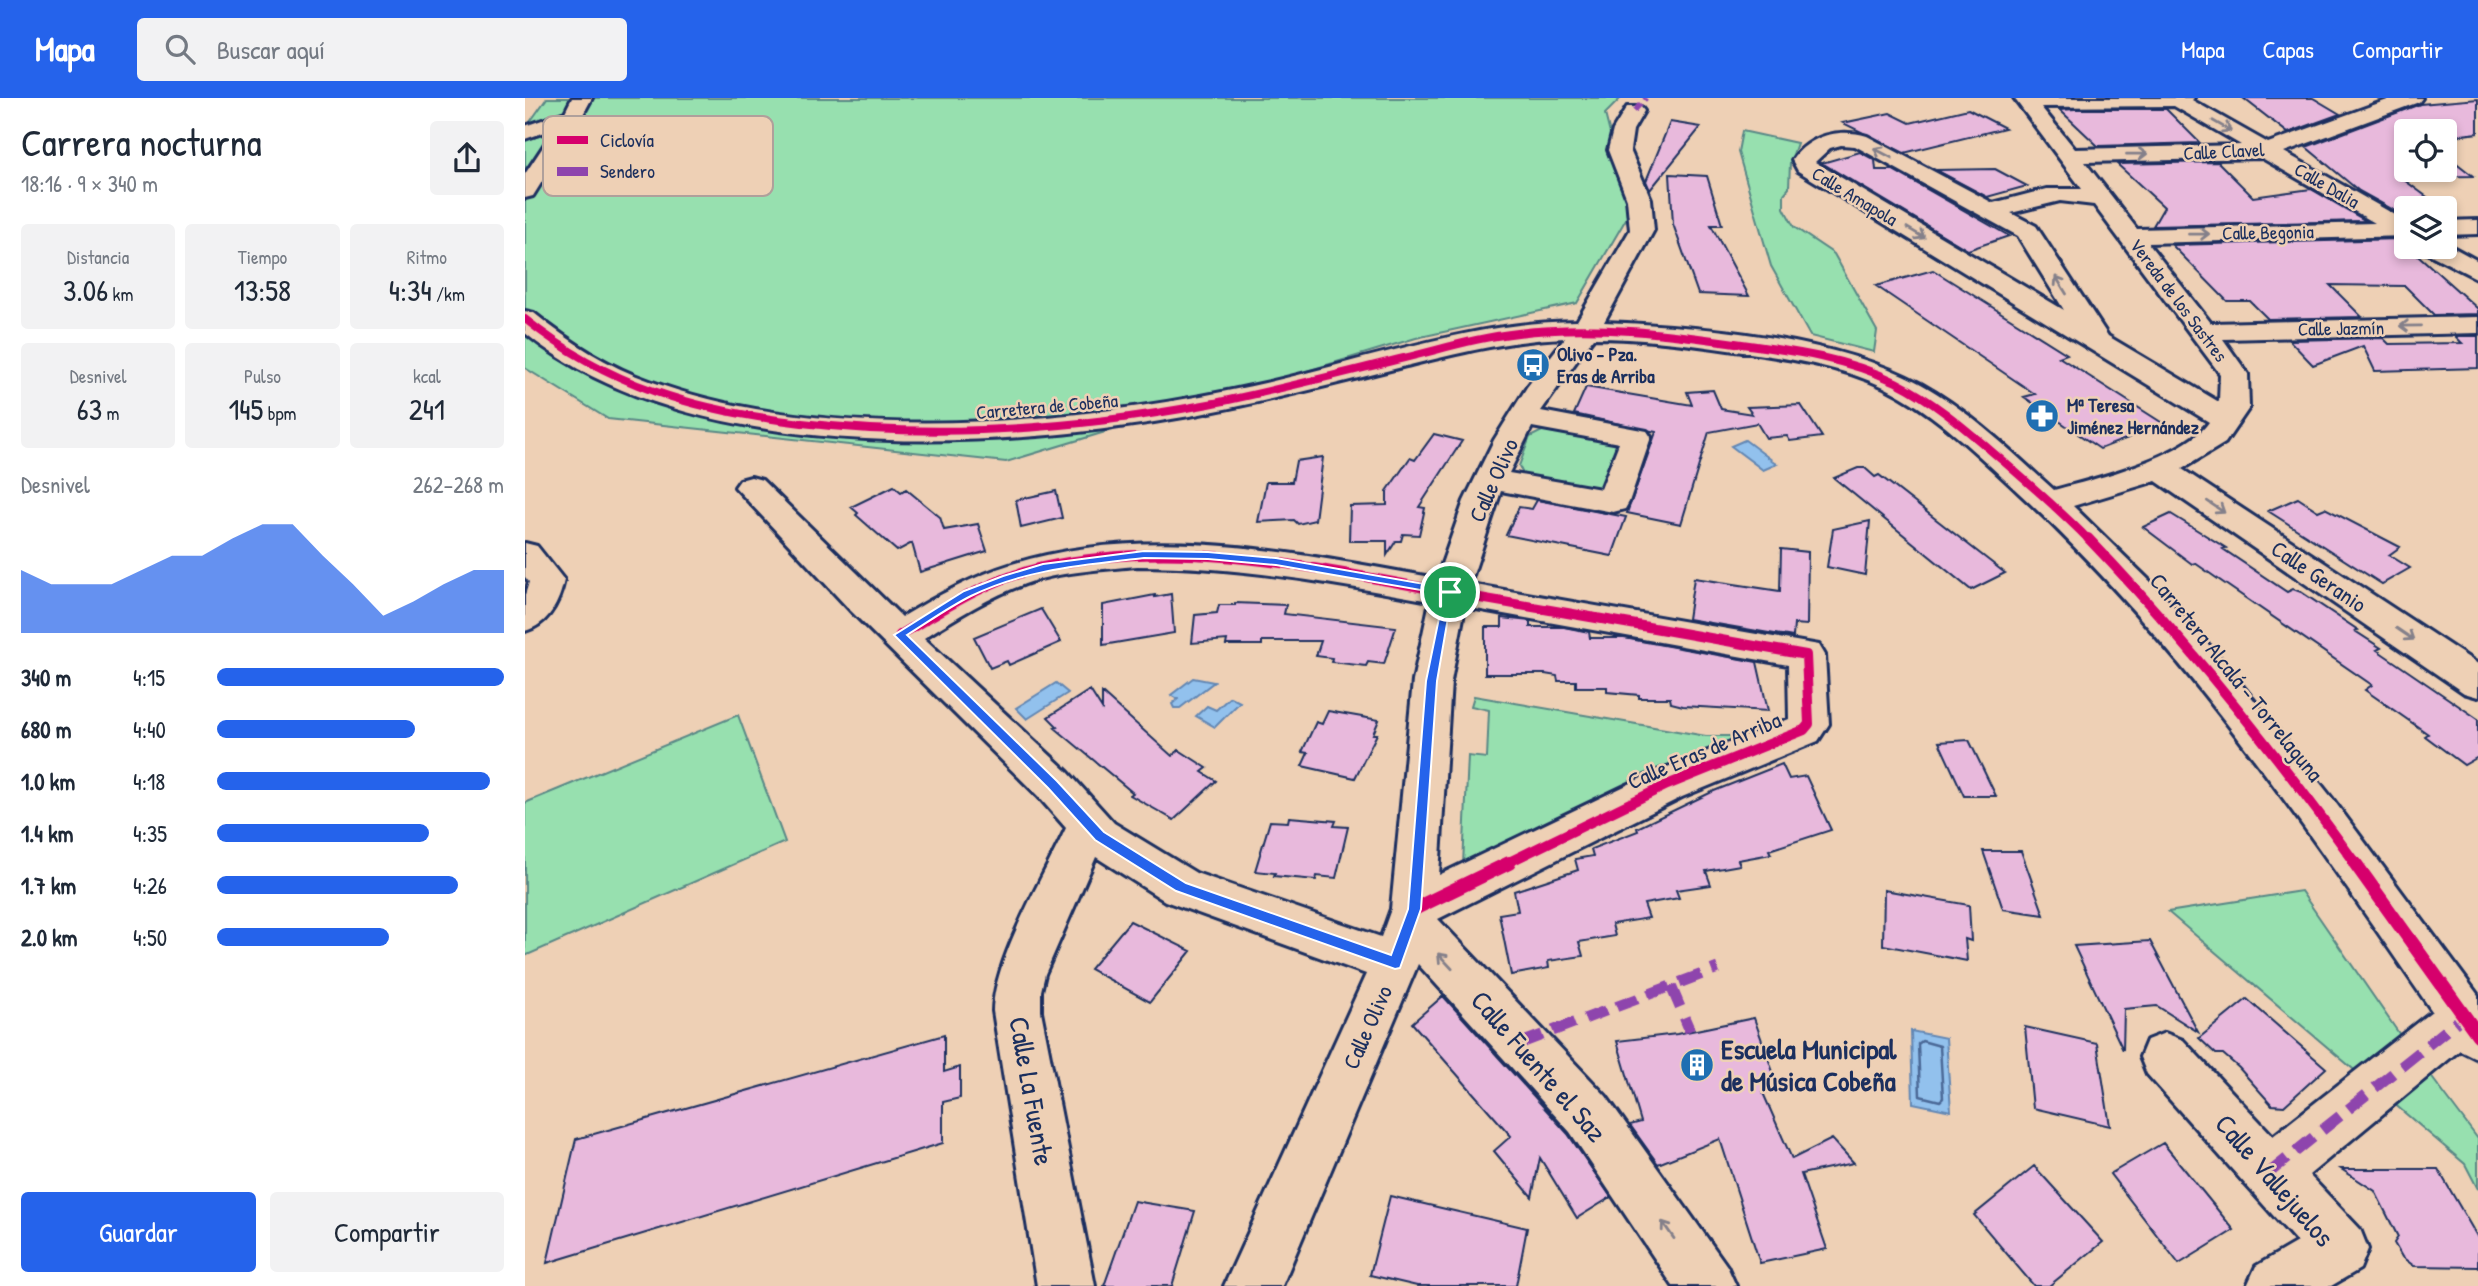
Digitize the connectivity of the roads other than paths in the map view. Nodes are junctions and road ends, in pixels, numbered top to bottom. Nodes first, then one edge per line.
1 (2412, 98) edge
2 (2179, 99) edge
3 (2025, 100) edge
4 (578, 107) edge
5 (1634, 111) dead end
6 (560, 116) edge
7 (543, 124) edge
8 (525, 133) edge
9 (2266, 151) junction
10 (2069, 156) junction
11 (543, 162) edge
12 (525, 191) edge
13 (2104, 200) junction
14 (1991, 211) junction
15 (2394, 224) edge
16 (2457, 228) edge
17 (2478, 228) edge
18 (2394, 230) edge
19 (2131, 236) junction
20 (2456, 259) edge
21 (2478, 271) edge
22 (525, 319) edge
23 (2478, 324) edge
24 (1586, 329) junction
25 (2204, 331) junction
26 (2098, 342) junction
27 (1522, 416) junction
28 (2226, 419) junction
29 (2160, 469) junction
30 (1489, 479) junction
31 (751, 487) dead end
32 (2050, 500) junction
33 (525, 554) edge
34 (1450, 592) junction
35 (525, 618) edge
36 (900, 635) junction
37 (2478, 683) edge
38 (1089, 825) junction
39 (1407, 932) junction
40 (2471, 1026) edge
41 (2165, 1057) dead end
42 (2269, 1173) junction
43 (1066, 1286) edge
44 (1253, 1286) edge
45 (1707, 1286) edge
46 (2276, 1286) edge

1 - 9 street, Calle Clavel
2 - 3 street
2 -> 9 street, Calle Dalia
3 - 10 street, Vereda de los Sastres
4 - 6 street
5 - 24 street, Calle Olivo
7 - 8 street
10 -> 9 street, Calle Clavel
9 - 15 street, Calle Dalia
10 - 13 street, Vereda de los Sastres
11 - 12 street
13 - 14 street
13 - 19 street, Vereda de los Sastres
26 -> 14 street, Calle Amapola
14 -> 26 street, Calle Amapola
16 - 17 street
19 -> 18 street, Calle Begonia
19 - 25 street, Vereda de los Sastres
20 - 21 street
22 - 24 street, Carretera de Cobeña
23 -> 25 street, Calle Jazmín
24 - 27 street, Calle Olivo
24 - 32 street, Carretera Alcalá - Torrelaguna
25 - 28 street, Vereda de los Sastres
26 - 28 street, Calle Amapola
27 - 30 street, Calle Olivo
27 - 30 street
28 - 29 street
29 - 32 street
29 -> 37 street, Calle Geranio
30 - 34 street, Calle Olivo
31 - 36 street
32 - 40 street, Carretera Alcalá - Torrelaguna
33 - 35 street
34 - 36 street
34 - 39 street, Calle Olivo
34 - 39 street, Calle Eras de Arriba
36 - 38 street
38 - 39 street
38 - 43 street, Calle La Fuente
39 - 44 street, Calle Olivo
45 -> 39 street, Calle Fuente el Saz
40 - 42 street
41 - 42 street, Calle Vallejuelos
42 - 46 street, Calle Vallejuelos

